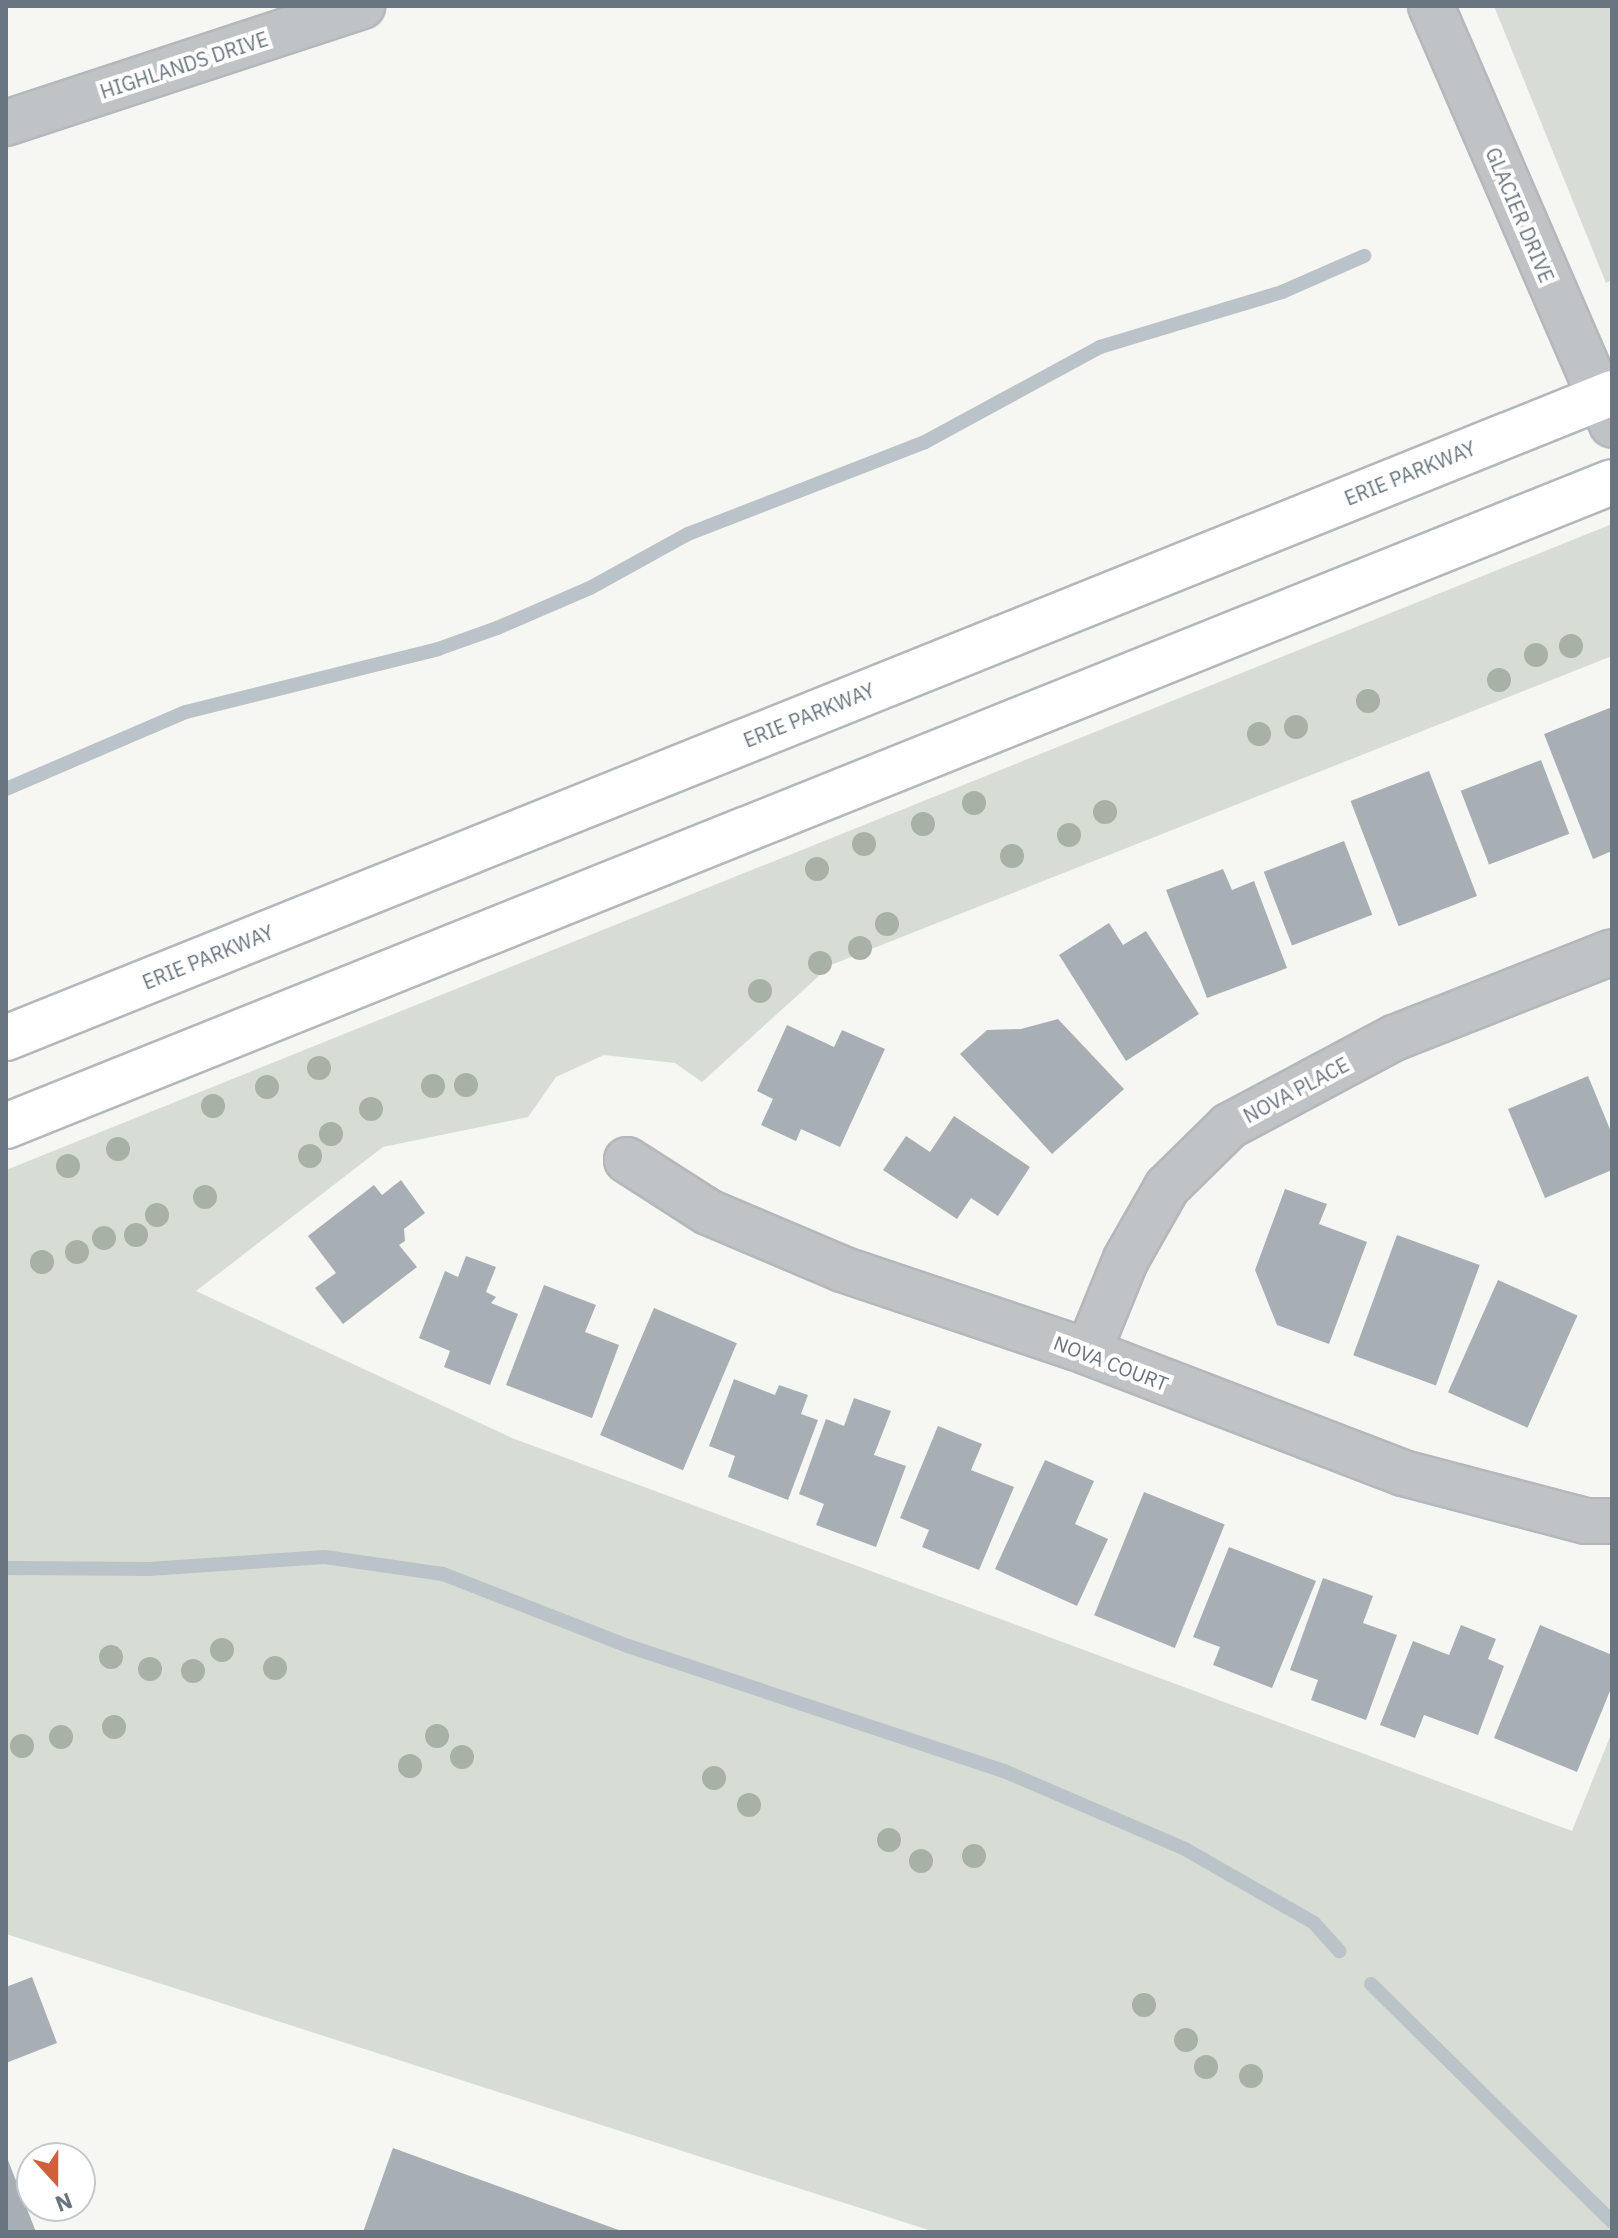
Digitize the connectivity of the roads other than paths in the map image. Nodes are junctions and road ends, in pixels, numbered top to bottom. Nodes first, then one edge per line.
1 (362, 6) edge
2 (1431, 6) edge
3 (6, 123) edge
4 (1608, 405) edge
5 (1612, 482) edge
6 (1612, 952) edge
7 (6, 1038) edge
8 (6, 1126) edge
9 (627, 1160) dead end
10 (1088, 1352) junction
11 (1612, 1521) edge

1 - 3 street, HIGHLANDS DRIVE
2 - 4 street, GLACIER DRIVE
4 - 7 main road, ERIE PARKWAY
5 - 8 main road
6 - 10 street, NOVA PLACE
9 - 10 street, NOVA COURT
10 - 11 street, NOVA COURT

